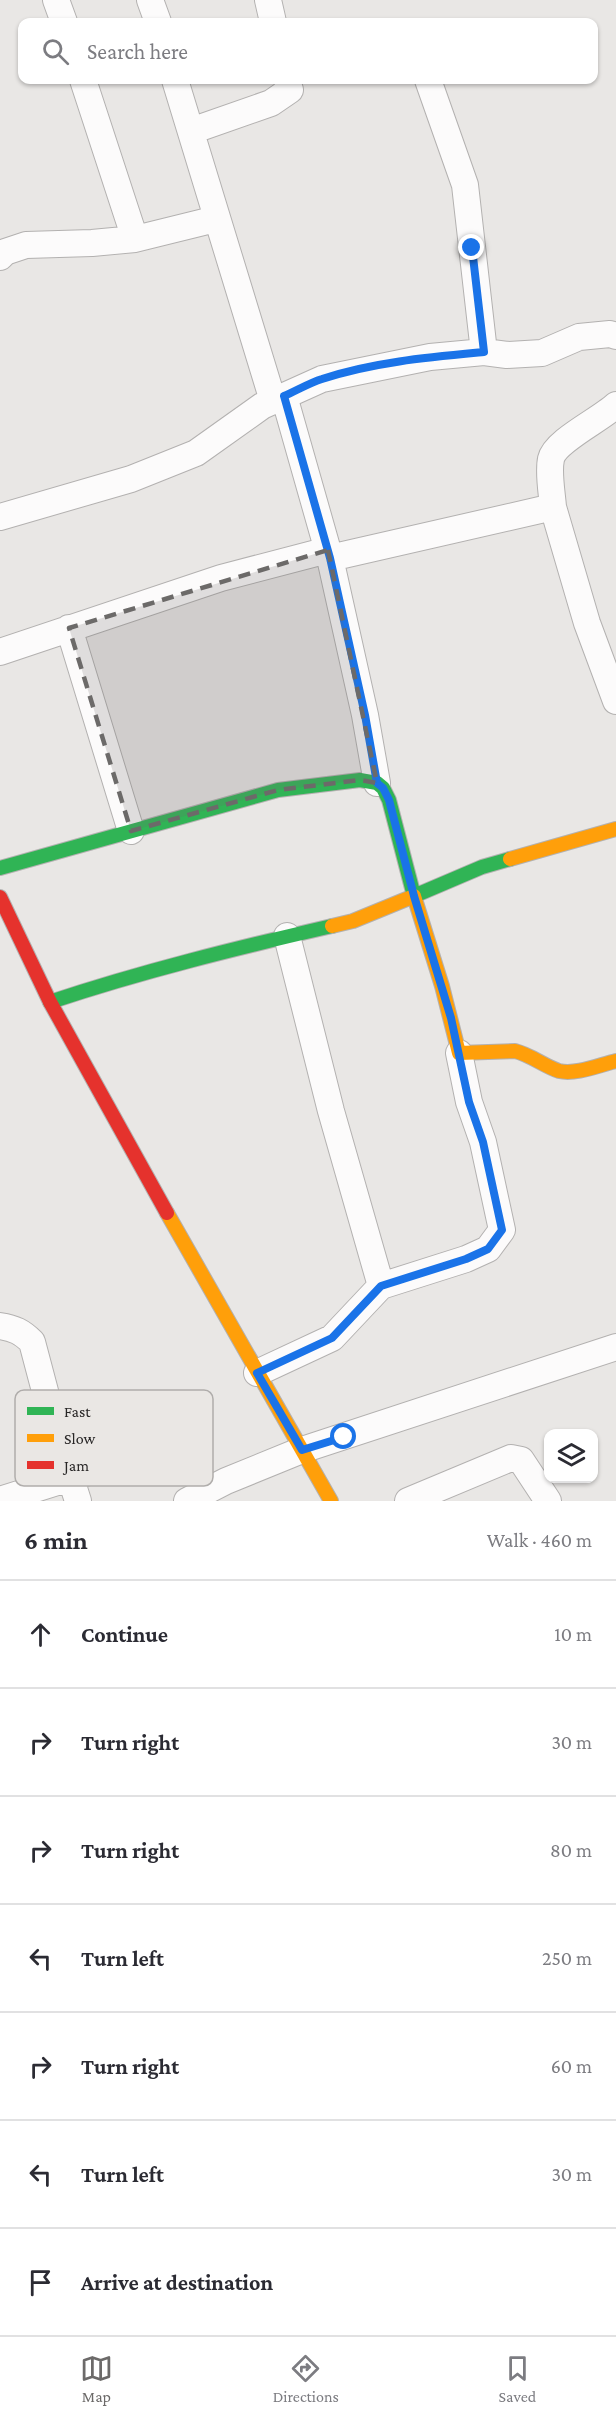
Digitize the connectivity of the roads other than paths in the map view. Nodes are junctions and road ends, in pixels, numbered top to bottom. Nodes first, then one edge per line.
1 (56, 0) edge
2 (150, 0) edge
3 (268, 0) edge
4 (63, 18) edge
5 (157, 18) edge
6 (272, 18) edge
7 (83, 84) edge
8 (176, 84) edge
9 (288, 84) edge
10 (429, 84) edge
11 (191, 131) junction
12 (216, 219) junction
13 (135, 238) junction
14 (0, 257) edge
15 (616, 336) edge
16 (484, 352) junction
17 (278, 399) junction
18 (616, 405) edge
19 (553, 507) junction
20 (0, 517) edge
21 (329, 554) junction
22 (69, 628) junction
23 (0, 652) edge
24 (616, 701) edge
25 (377, 783) junction
26 (616, 829) edge
27 (131, 831) junction
28 (0, 868) edge
29 (414, 896) junction
30 (0, 897) edge
31 (287, 936) junction
32 (50, 1002) junction
33 (459, 1053) junction
34 (616, 1061) edge
35 (381, 1286) junction
36 (0, 1326) edge
37 (616, 1347) edge
38 (257, 1373) junction
39 (45, 1390) edge
40 (302, 1450) junction
41 (74, 1490) edge
42 (0, 1500) edge
43 (187, 1501) edge
44 (331, 1501) edge
45 (408, 1501) edge
46 (548, 1501) edge

1 - 4 street
2 - 5 street
3 - 6 street
7 - 13 street
8 - 11 street
9 - 11 street
10 - 16 street
11 - 12 street
12 - 13 street
12 - 17 street
13 - 14 street
15 - 16 street
16 - 17 street
17 - 20 street
17 - 21 street
18 - 19 street
19 - 21 street
19 - 24 street
21 - 22 street
21 - 25 street
22 - 23 street
22 - 27 street
25 - 27 street
25 - 29 street
26 - 29 street
27 - 28 street
29 - 31 street
29 - 33 street
30 - 32 street
31 - 32 street
31 - 35 street
32 - 38 street
33 - 34 street
33 - 35 street
35 - 38 street
36 - 39 street
37 - 40 street
38 - 40 street
40 - 43 street
40 - 44 street
41 - 42 street
45 - 46 street

